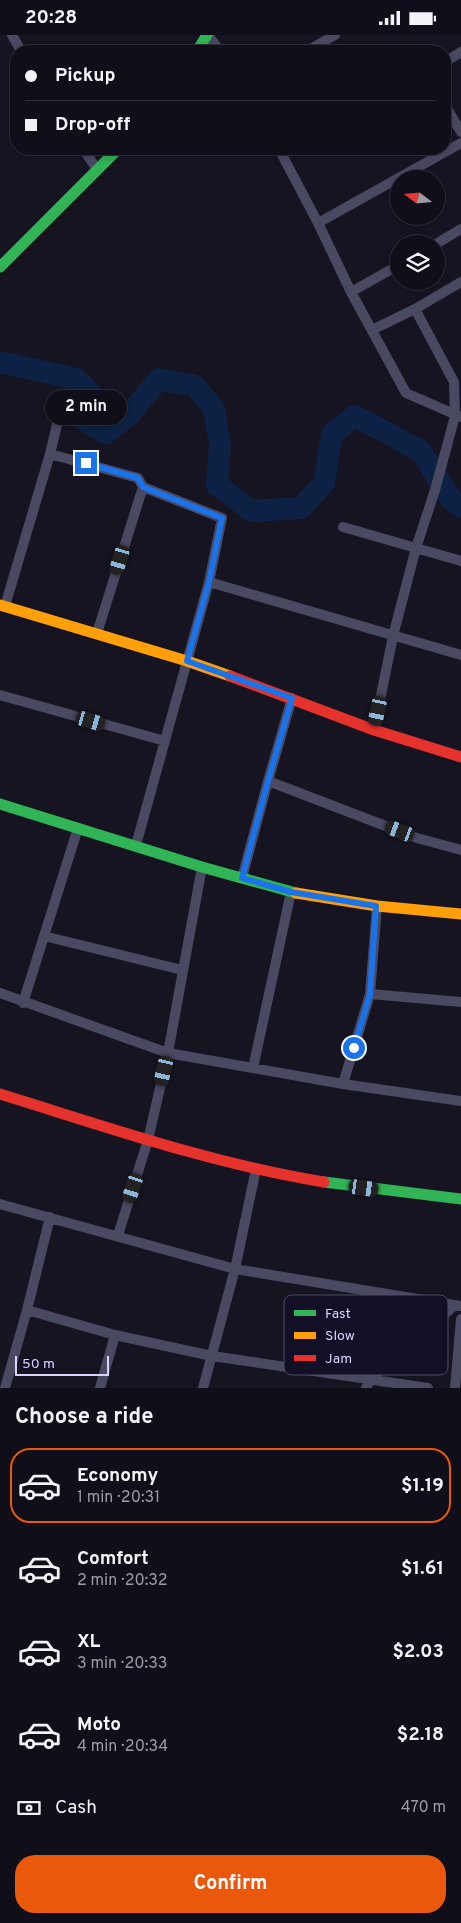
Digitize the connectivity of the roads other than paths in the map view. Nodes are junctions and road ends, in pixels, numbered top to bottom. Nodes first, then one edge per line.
1 (336, 35) edge
2 (317, 45) edge
3 (451, 115) edge
4 (461, 132) edge
5 (87, 155) edge
6 (112, 155) edge
7 (286, 155) edge
8 (440, 155) edge
9 (97, 169) junction
10 (318, 223) junction
11 (461, 229) edge
12 (445, 239) edge
13 (0, 267) edge
14 (390, 270) edge
15 (460, 285) edge
16 (351, 293) junction
17 (415, 309) junction
18 (372, 330) junction
19 (458, 381) edge
20 (61, 408) dead end
21 (458, 417) edge
22 (50, 454) junction
23 (143, 487) junction
24 (343, 527) dead end
25 (416, 547) junction
26 (461, 561) edge
27 (209, 582) junction
28 (2, 606) edge
29 (97, 633) junction
30 (393, 636) junction
31 (461, 655) edge
32 (187, 661) junction
33 (0, 695) edge
34 (292, 698) junction
35 (374, 730) junction
36 (164, 741) junction
37 (461, 757) edge
38 (268, 781) junction
39 (0, 803) edge
40 (78, 828) junction
41 (136, 845) junction
42 (461, 850) edge
43 (202, 867) junction
44 (242, 878) junction
45 (291, 892) junction
46 (376, 906) junction
47 (461, 914) edge
48 (44, 936) junction
49 (182, 970) junction
50 (0, 993) edge
51 (370, 994) junction
52 (461, 1001) edge
53 (23, 1003) junction
54 (168, 1053) junction
55 (253, 1068) junction
56 (343, 1084) junction
57 (0, 1094) edge
58 (461, 1101) edge
59 (148, 1140) junction
60 (256, 1169) junction
61 (461, 1199) edge
62 (0, 1204) edge
63 (50, 1217) junction
64 (118, 1235) junction
65 (235, 1269) junction
66 (392, 1295) edge
67 (458, 1306) edge
68 (28, 1310) junction
69 (448, 1315) edge
70 (461, 1319) edge
71 (115, 1335) junction
72 (212, 1357) junction
73 (284, 1369) edge
74 (316, 1375) edge
75 (378, 1375) edge
76 (368, 1384) edge
77 (5, 1388) edge
78 (100, 1388) edge
79 (203, 1388) edge
80 (428, 1388) edge
81 (455, 1388) edge

1 - 2 street
3 - 4 street
5 - 9 street
6 - 9 street
7 - 10 street
8 - 10 street
9 - 13 street
10 - 16 street
11 - 12 street
14 - 16 street
15 - 17 street
16 - 18 street
17 - 18 street
17 - 19 street
18 - 21 street
19 - 21 street
20 - 22 street
21 - 25 street
22 - 23 street
22 - 28 street
23 - 27 street
23 - 29 street
24 - 25 street
25 - 26 street
25 - 30 street
27 - 30 street
27 - 32 street
28 - 29 street
29 - 32 street
30 - 31 street
30 - 35 street
32 - 34 street
32 - 36 street
33 - 36 street
34 - 35 street
34 - 38 street
35 - 37 street
36 - 41 street
38 - 42 street
38 - 44 street
39 - 40 street
40 - 41 street
40 - 48 street
41 - 43 street
43 - 44 street
43 - 49 street
44 - 45 street
45 - 46 street
45 - 55 street
46 - 47 street
46 - 51 street
48 - 49 street
48 - 53 street
49 - 54 street
50 - 53 street
51 - 52 street
51 - 56 street
53 - 54 street
54 - 55 street
54 - 59 street
55 - 56 street
56 - 58 street
57 - 59 street
59 - 60 street
59 - 64 street
60 - 61 street
60 - 65 street
62 - 63 street
63 - 64 street
63 - 68 street
64 - 65 street
65 - 66 street
65 - 72 street
67 - 69 street
68 - 71 street
68 - 77 street
70 - 81 street
71 - 72 street
71 - 78 street
72 - 73 street
72 - 79 street
74 - 76 street
75 - 76 street
76 - 80 street

